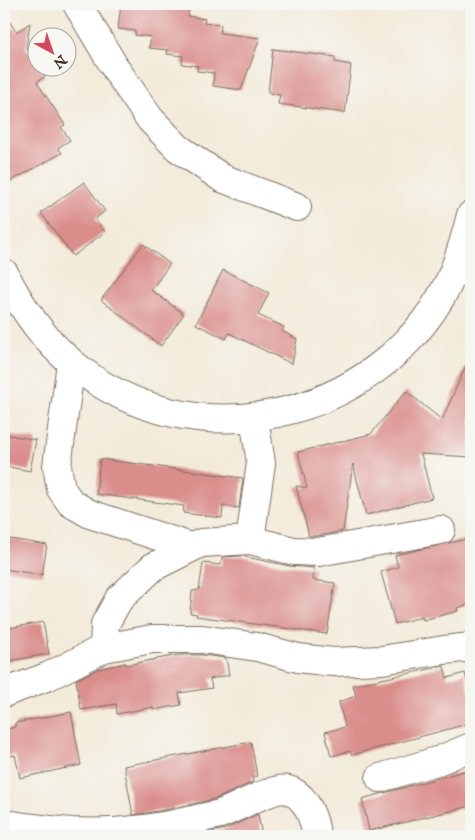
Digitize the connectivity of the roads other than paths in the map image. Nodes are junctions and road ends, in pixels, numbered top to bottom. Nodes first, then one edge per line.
1 (77, 4) edge
2 (297, 207) dead end
3 (471, 215) edge
4 (4, 273) edge
5 (71, 363) junction
6 (254, 418) junction
7 (441, 530) dead end
8 (250, 540) junction
9 (191, 547) junction
10 (471, 647) edge
11 (104, 648) junction
12 (4, 693) edge
13 (471, 746) edge
14 (380, 778) dead end
15 (4, 824) edge
16 (316, 836) edge

1 - 2 street
3 - 6 street
4 - 5 street
5 - 6 street
5 - 9 street
6 - 8 street
7 - 8 street
8 - 9 street
9 - 11 street
10 - 11 street
11 - 12 street
13 - 14 street
15 - 16 street

